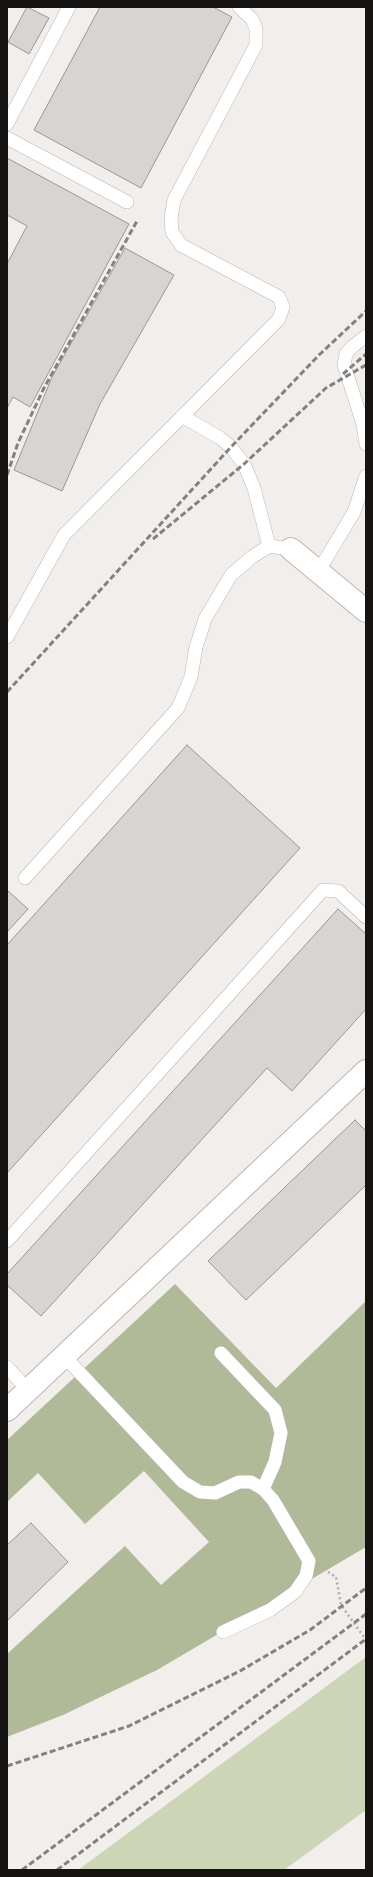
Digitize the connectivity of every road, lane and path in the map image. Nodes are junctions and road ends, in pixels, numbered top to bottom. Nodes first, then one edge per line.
1 (69, 7) edge
2 (239, 7) edge
3 (7, 124) edge
4 (7, 138) edge
5 (127, 202) dead end
6 (366, 336) edge
7 (182, 416) junction
8 (366, 444) edge
9 (366, 476) edge
10 (269, 546) junction
11 (291, 550) joint
12 (318, 572) junction
13 (366, 611) edge
14 (7, 637) edge
15 (25, 878) dead end
16 (366, 917) edge
17 (366, 1071) edge
18 (7, 1241) edge
19 (221, 1353) dead end
20 (64, 1356) junction
21 (7, 1367) edge
22 (28, 1390) junction
23 (7, 1410) edge
24 (263, 1489) junction
25 (309, 1561) junction
26 (223, 1632) dead end
27 (366, 1640) edge

1 - 3 lane
2 - 7 lane
4 - 5 lane
6 - 8 lane
7 - 10 lane
7 - 14 lane
9 - 12 lane
10 - 11 lane
10 - 15 lane
11 - 12 street
12 - 13 street
16 - 18 lane
17 - 20 street
19 - 24 lane
20 - 22 street
20 - 24 lane
21 - 22 lane
22 - 23 street
24 - 25 lane
25 - 26 lane
25 - 27 path

